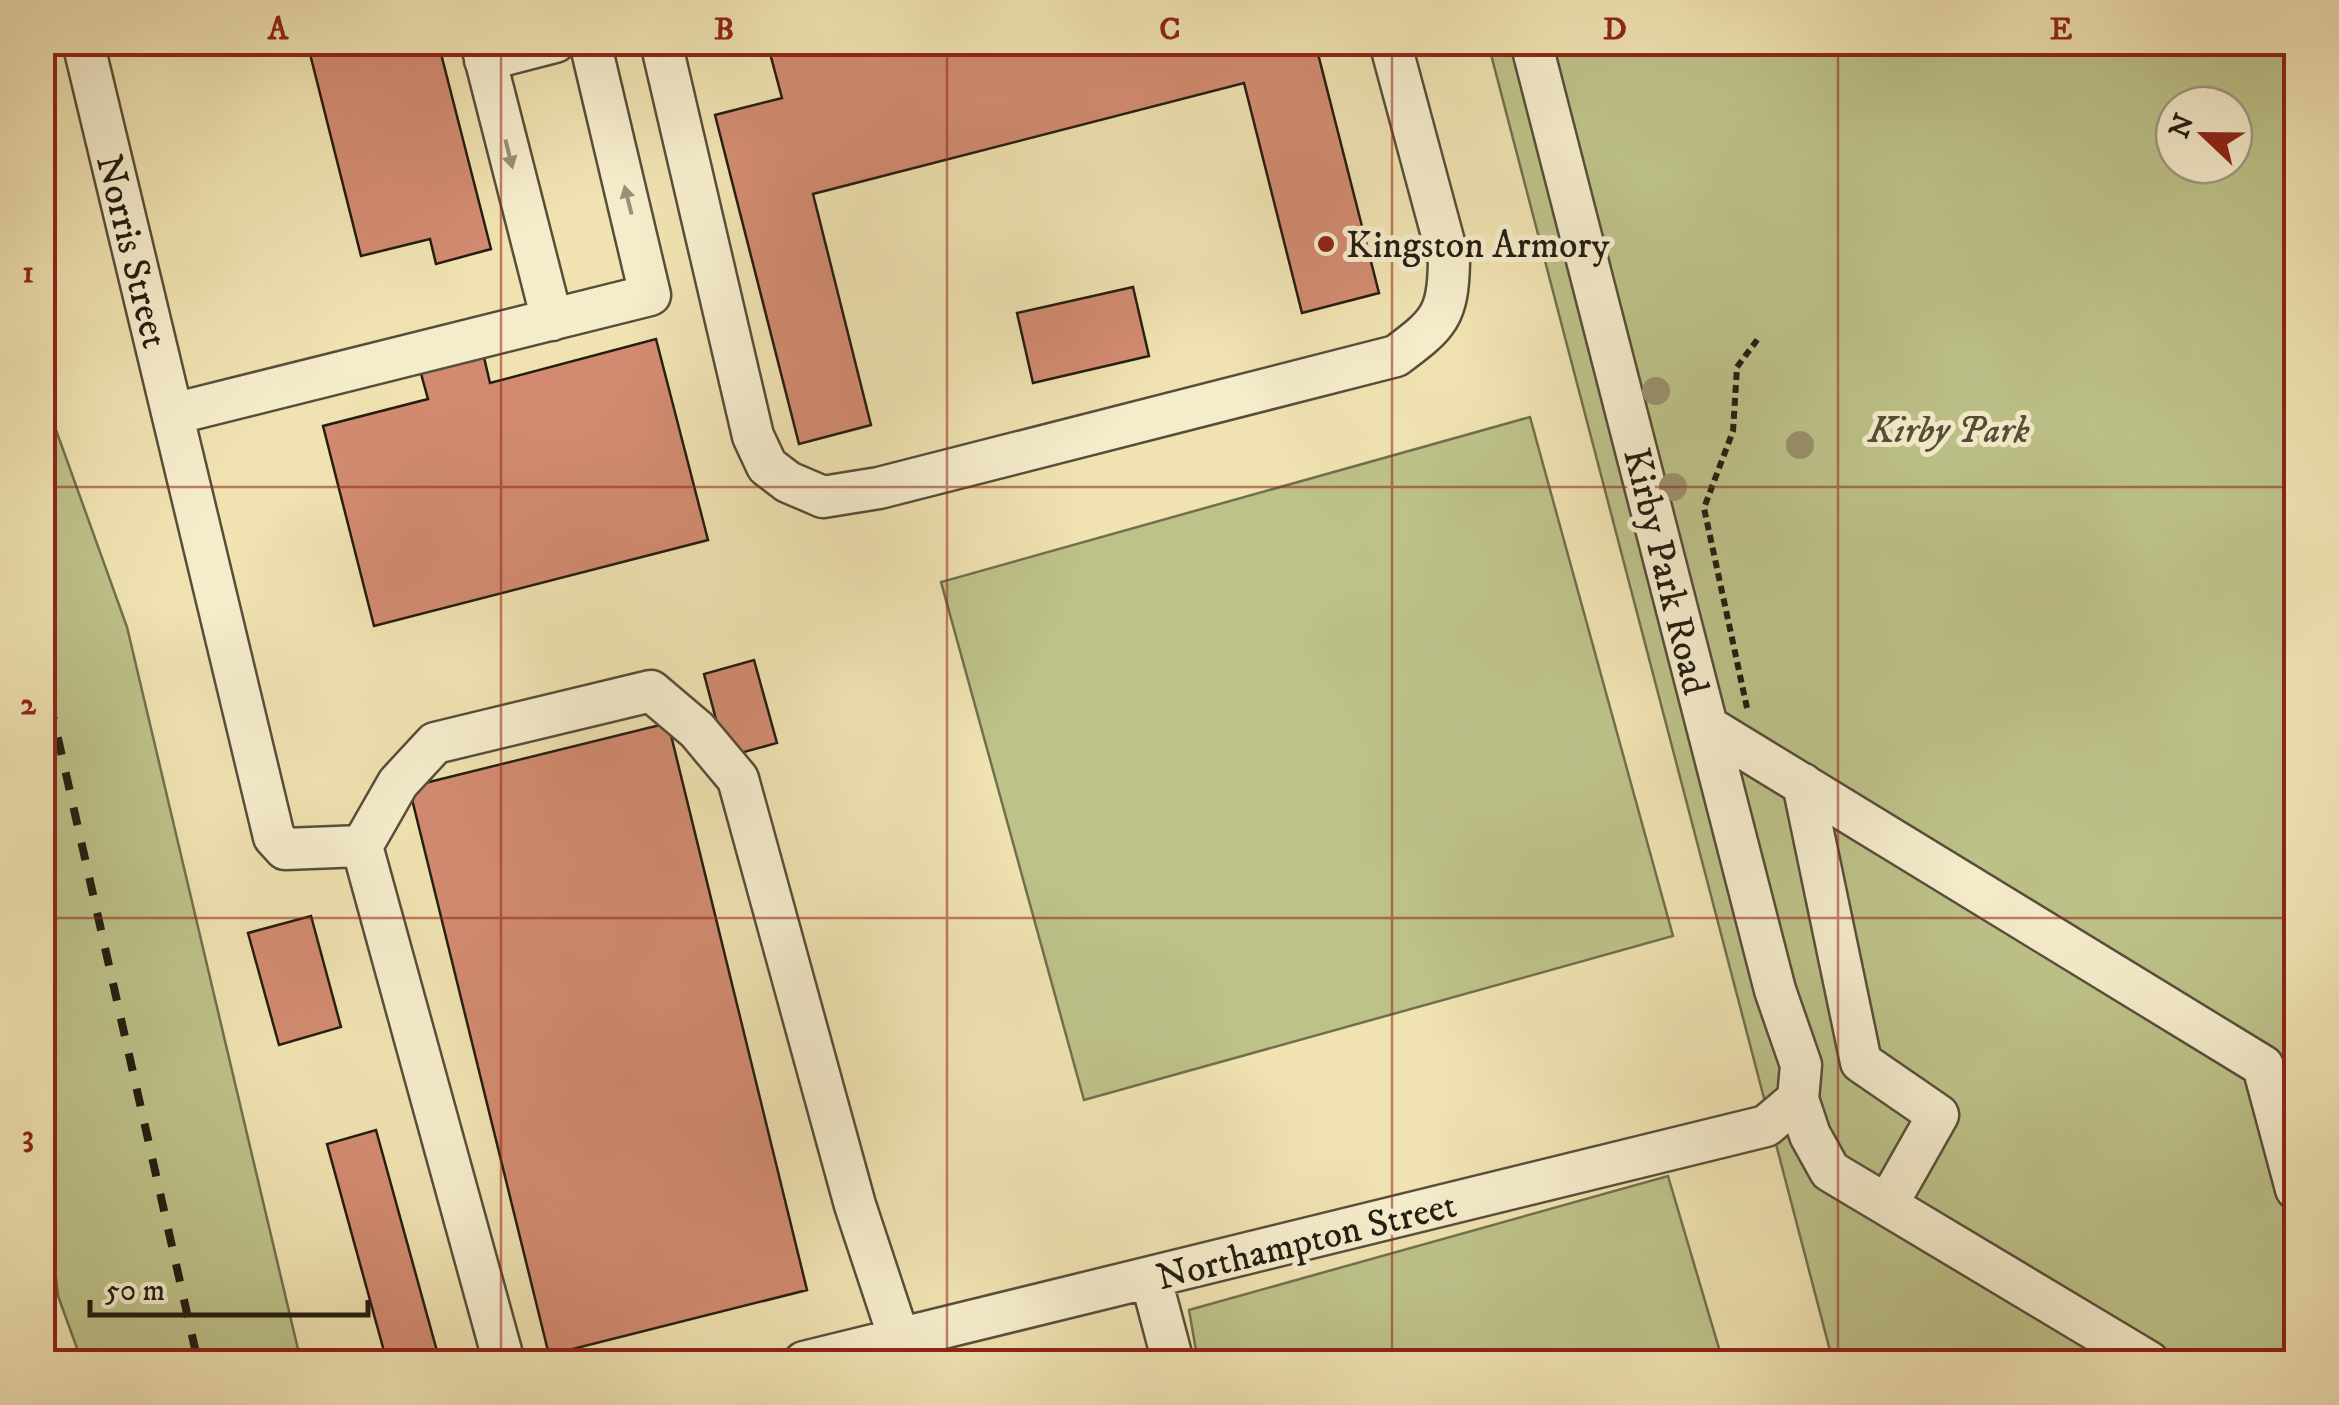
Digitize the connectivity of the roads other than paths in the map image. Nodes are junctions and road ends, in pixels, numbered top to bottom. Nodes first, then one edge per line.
1 (82, 42) edge
2 (555, 42) edge
3 (590, 42) edge
4 (661, 42) edge
5 (1390, 42) edge
6 (1531, 42) edge
7 (483, 51) edge
8 (552, 320) junction
9 (173, 414) junction
10 (1722, 735) junction
11 (1803, 784) junction
12 (362, 846) junction
13 (1798, 1099) junction
14 (2296, 1189) edge
15 (1888, 1206) junction
16 (1151, 1279) junction
17 (898, 1338) junction
18 (504, 1362) edge
19 (804, 1362) edge
20 (1172, 1362) edge
21 (2149, 1362) edge

1 - 9 street, Norris Street
2 - 7 street
8 -> 3 street
4 - 5 street
6 - 10 street, Kirby Park Road
7 -> 8 street
8 - 9 street
9 - 12 street, Norris Street
10 - 11 street
10 - 13 street, Kirby Park Road
11 - 14 street
11 - 15 street
12 - 17 street
12 - 18 street
13 - 15 street, Kirby Park Road
13 - 16 street, Northampton Street
15 - 21 street, Kirby Park Road
16 - 17 street, Northampton Street
16 - 20 street
17 - 19 street, Northampton Street

